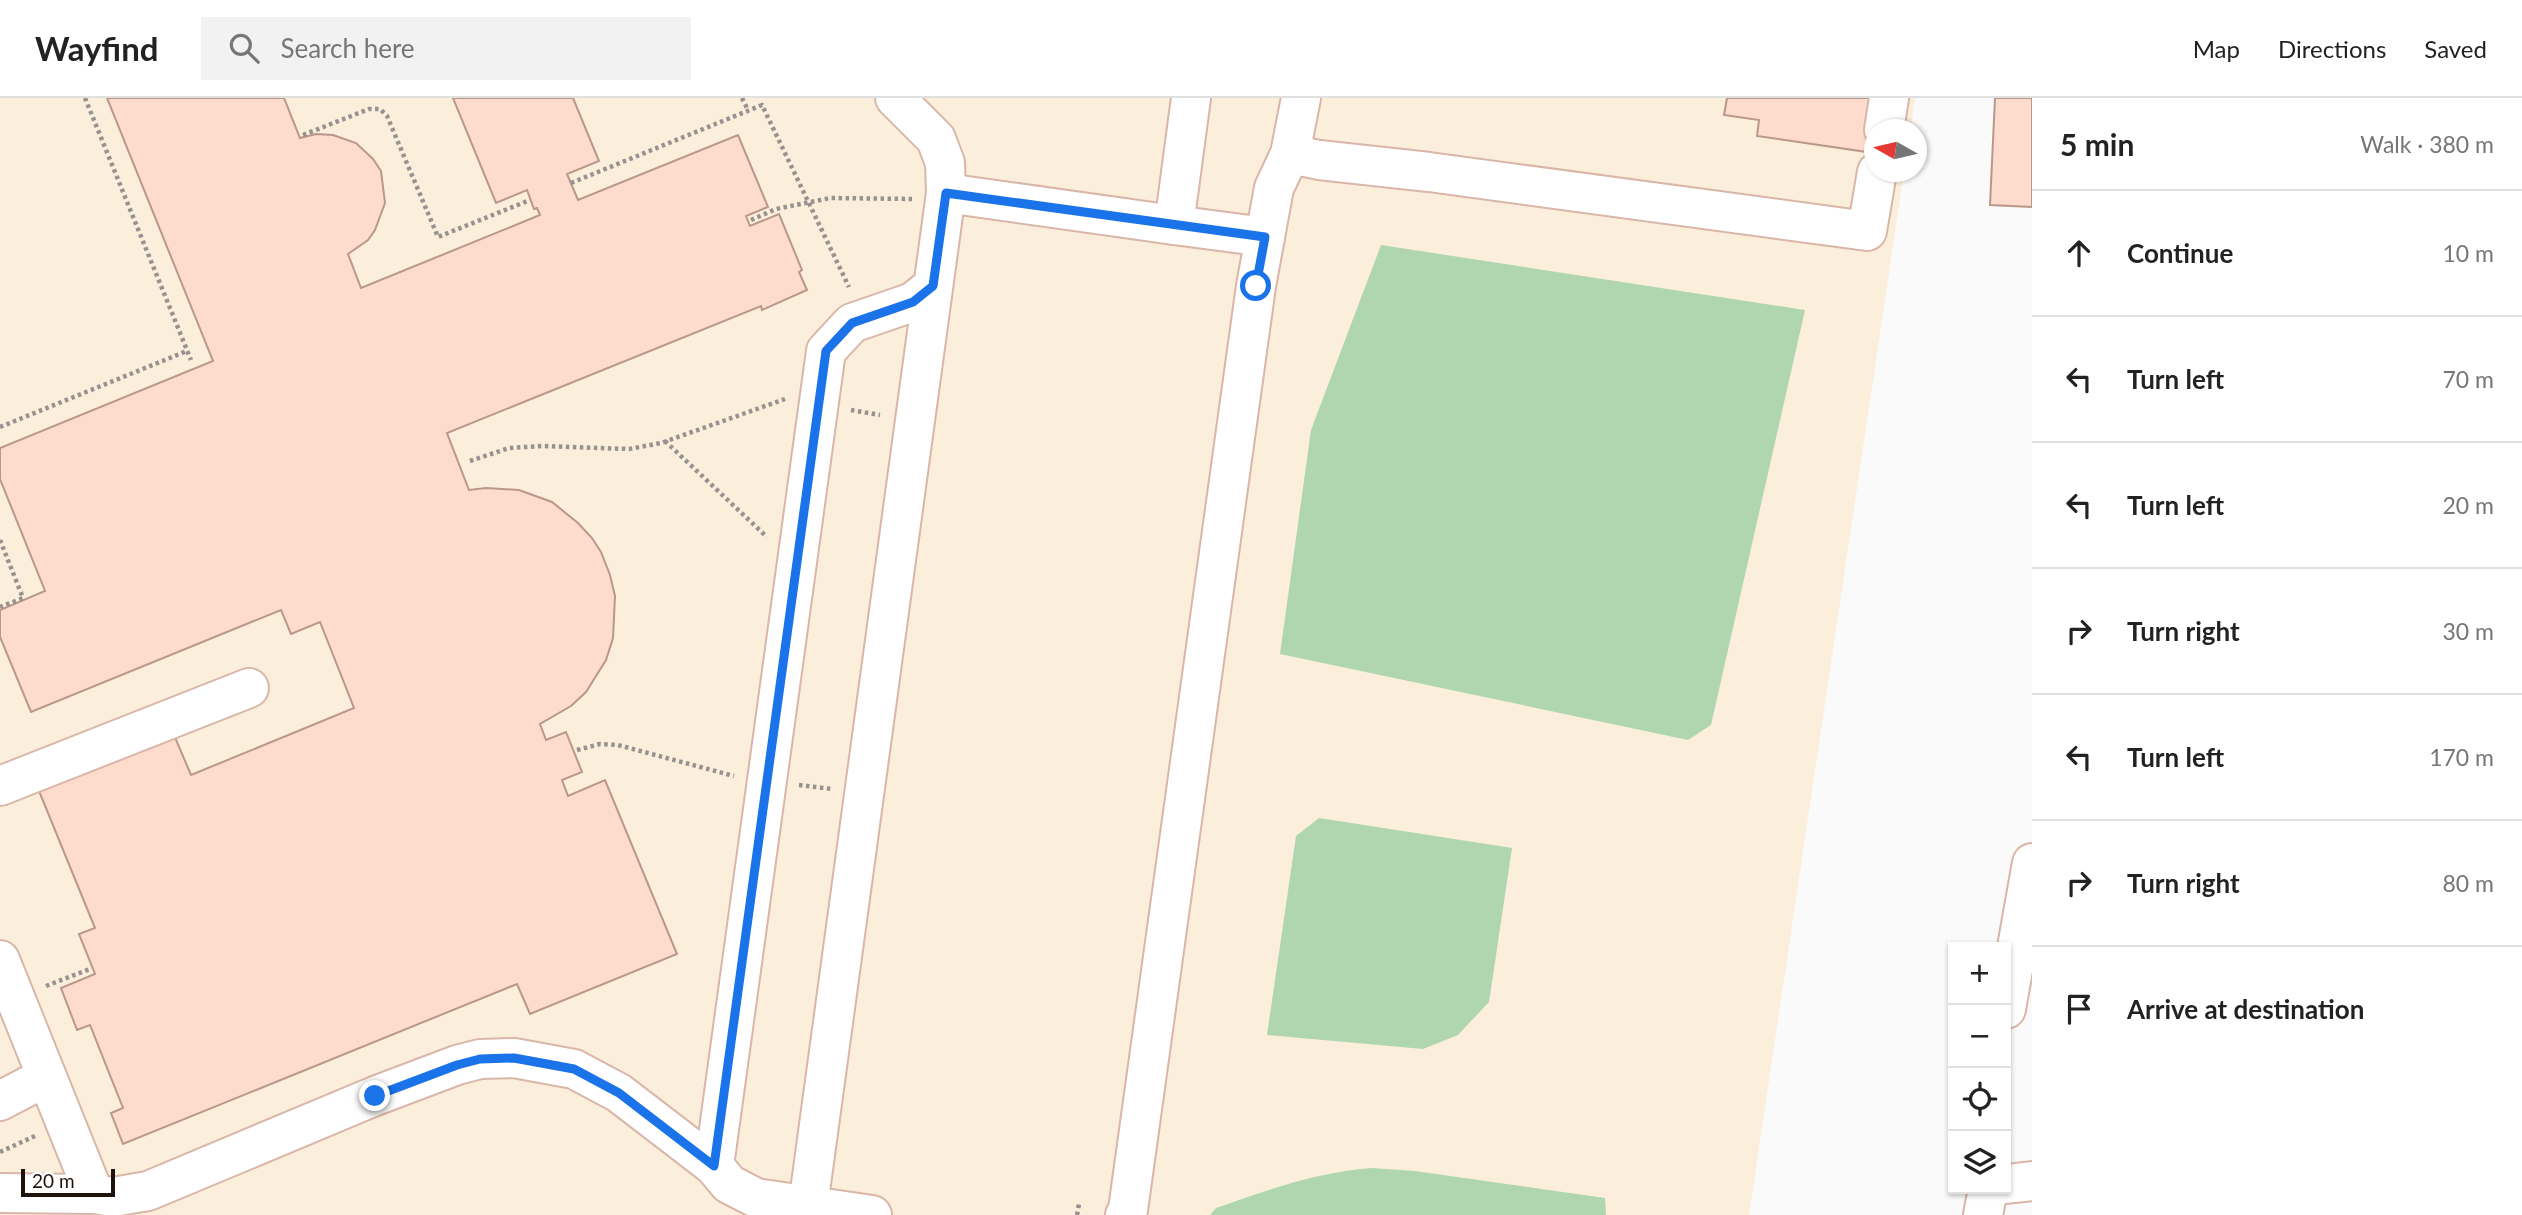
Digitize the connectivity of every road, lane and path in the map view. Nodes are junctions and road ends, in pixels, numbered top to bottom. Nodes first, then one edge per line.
1 (85, 98) edge
2 (742, 98) edge
3 (895, 98) edge
4 (1191, 98) edge
5 (1301, 98) edge
6 (1889, 98) edge
7 (748, 110) junction
8 (1886, 119) edge
9 (303, 135) dead end
10 (1290, 154) junction
11 (1875, 182) edge
12 (571, 183) dead end
13 (935, 196) junction
14 (530, 200) dead end
15 (808, 202) junction
16 (751, 219) dead end
17 (1174, 225) junction
18 (1265, 237) junction
19 (933, 286) junction
20 (853, 297) dead end
21 (187, 351) junction
22 (191, 360) dead end
23 (785, 399) dead end
24 (840, 408) dead end
25 (886, 416) dead end
26 (0, 427) edge
27 (665, 442) junction
28 (470, 461) dead end
29 (767, 537) dead end
30 (0, 540) edge
31 (0, 607) edge
32 (249, 688) dead end
33 (577, 750) dead end
34 (735, 776) dead end
35 (788, 783) dead end
36 (0, 786) edge
37 (834, 790) dead end
38 (2032, 863) edge
39 (0, 960) edge
40 (90, 969) dead end
41 (35, 991) dead end
42 (2007, 1005) edge
43 (46, 1077) junction
44 (0, 1101) edge
45 (45, 1132) dead end
46 (0, 1152) edge
47 (714, 1166) junction
48 (2032, 1181) edge
49 (2011, 1183) edge
50 (0, 1193) edge
51 (93, 1194) junction
52 (1986, 1194) edge
53 (1079, 1204) dead end
54 (808, 1206) junction
55 (872, 1215) edge
56 (1077, 1215) edge
57 (1125, 1215) edge
58 (1983, 1215) edge

1 - 21 path
2 - 7 path
3 - 13 street
4 - 17 street
5 - 10 street
6 - 8 street
7 - 12 path
7 - 15 path
9 - 14 path
10 - 11 street
10 - 18 street
13 - 15 path
13 - 17 street
13 - 19 street
15 - 16 path
15 - 20 path
17 - 18 street
18 - 57 street
19 - 47 street
19 - 54 street
21 - 22 path
21 - 26 path
23 - 27 path
24 - 25 path
27 - 28 path
27 - 29 path
30 - 31 path
32 - 36 street
33 - 34 path
35 - 37 path
38 - 42 street
39 - 43 street
40 - 41 path
43 - 44 street
43 - 51 street
45 - 46 path
47 - 51 street
47 - 54 street
48 - 49 street
50 - 51 street
52 - 58 street
53 - 56 path
54 - 55 street

